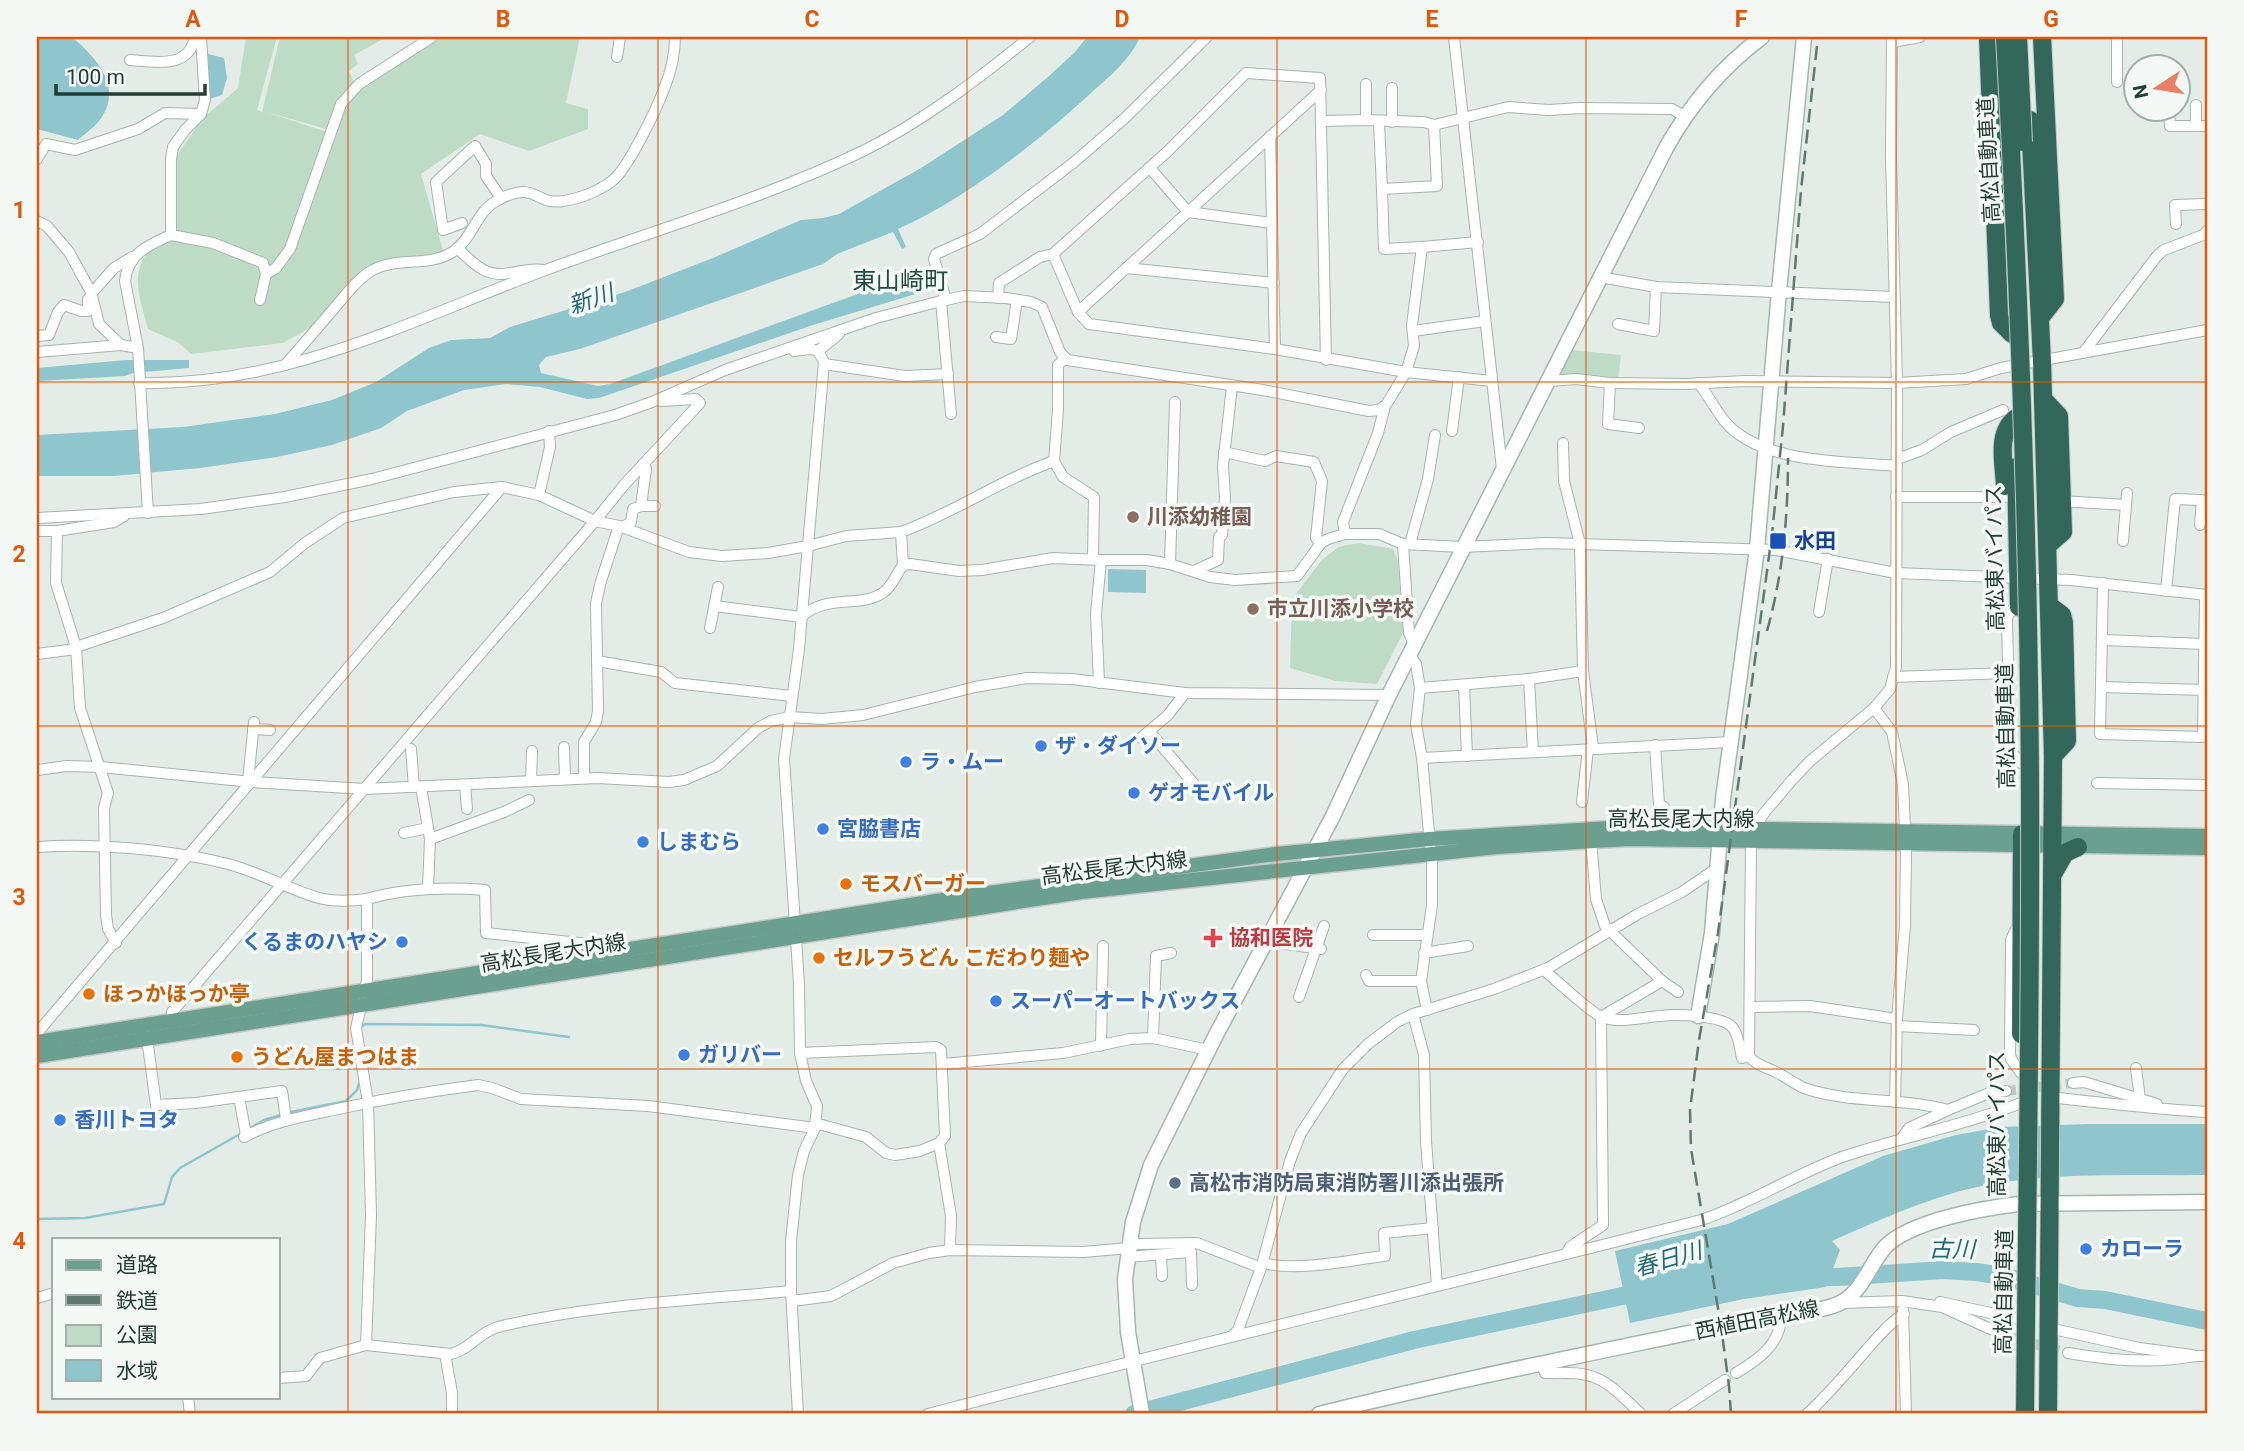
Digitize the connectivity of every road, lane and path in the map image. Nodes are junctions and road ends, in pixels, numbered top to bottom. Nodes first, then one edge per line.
1 (195, 37) edge
2 (201, 37) edge
3 (432, 37) edge
4 (620, 37) edge
5 (675, 37) edge
6 (1030, 37) edge
7 (1207, 37) edge
8 (1454, 37) edge
9 (1762, 37) edge
10 (1804, 37) edge
11 (1920, 37) edge
12 (1988, 37) edge
13 (1998, 37) edge
14 (2005, 37) edge
15 (2018, 37) edge
16 (2026, 37) edge
17 (2042, 37) edge
18 (2117, 37) edge
19 (1892, 40) edge
20 (1743, 44) edge
21 (617, 57) dead end
22 (130, 60) dead end
23 (2117, 82) dead end
24 (1366, 84) dead end
25 (1392, 88) dead end
26 (1321, 90) junction
27 (2196, 105) dead end
28 (201, 114) junction
29 (1684, 116) junction
30 (1463, 119) junction
31 (1366, 120) junction
32 (1322, 121) junction
33 (1379, 122) junction
34 (1392, 122) junction
35 (2170, 122) edge
36 (2039, 123) junction
37 (1434, 125) junction
38 (2202, 126) edge
39 (1270, 136) junction
40 (37, 159) edge
41 (1150, 168) junction
42 (1382, 190) junction
43 (501, 198) junction
44 (2207, 204) edge
45 (1188, 212) junction
46 (37, 221) edge
47 (461, 223) dead end
48 (1272, 223) junction
49 (2176, 224) dead end
50 (2207, 231) edge
51 (171, 235) junction
52 (1478, 242) junction
53 (1422, 247) junction
54 (457, 248) junction
55 (1053, 254) junction
56 (135, 256) junction
57 (1126, 268) junction
58 (544, 270) junction
59 (265, 274) junction
60 (1600, 277) junction
61 (1274, 283) junction
62 (1656, 287) junction
63 (1779, 291) junction
64 (91, 293) junction
65 (1894, 297) junction
66 (998, 298) junction
67 (260, 300) dead end
68 (943, 300) junction
69 (1017, 300) junction
70 (1078, 312) junction
71 (1485, 321) junction
72 (1618, 324) dead end
73 (845, 329) junction
74 (2207, 330) edge
75 (1413, 331) junction
76 (2012, 334) junction
77 (37, 337) edge
78 (996, 337) dead end
79 (121, 345) junction
80 (1275, 349) junction
81 (818, 351) junction
82 (37, 352) edge
83 (138, 353) junction
84 (2083, 354) junction
85 (769, 355) junction
86 (1065, 358) junction
87 (1326, 360) junction
88 (2042, 362) junction
89 (824, 364) junction
90 (284, 365) junction
91 (2014, 366) junction
92 (1406, 372) junction
93 (948, 374) junction
94 (1459, 377) junction
95 (1492, 381) junction
96 (1550, 381) junction
97 (1773, 382) junction
98 (1610, 383) junction
99 (1698, 383) junction
100 (1896, 383) junction
101 (139, 384) junction
102 (1232, 386) junction
103 (2043, 399) junction
104 (652, 402) junction
105 (1175, 402) dead end
106 (1383, 407) junction
107 (951, 414) dead end
108 (2010, 414) junction
109 (1639, 428) dead end
110 (550, 431) junction
111 (1452, 431) dead end
112 (1434, 435) dead end
113 (1563, 443) dead end
114 (1766, 449) junction
115 (1224, 452) junction
116 (1054, 461) junction
117 (1897, 463) junction
118 (643, 464) junction
119 (1502, 473) junction
120 (502, 487) junction
121 (2127, 493) dead end
122 (539, 495) junction
123 (1896, 497) junction
124 (2006, 497) junction
125 (2062, 501) junction
126 (2126, 505) junction
127 (640, 506) junction
128 (655, 506) dead end
129 (148, 509) junction
130 (127, 514) junction
131 (37, 518) edge
132 (595, 521) junction
133 (2200, 525) dead end
134 (621, 527) junction
135 (37, 531) edge
136 (57, 531) junction
137 (901, 532) junction
138 (1345, 534) junction
139 (2123, 541) dead end
140 (1321, 543) junction
141 (1406, 544) junction
142 (1580, 544) junction
143 (2048, 545) junction
144 (808, 546) junction
145 (1462, 547) junction
146 (1757, 549) junction
147 (2017, 550) junction
148 (1097, 559) junction
149 (1828, 559) junction
150 (1170, 564) junction
151 (903, 565) junction
152 (1194, 571) junction
153 (1896, 573) junction
154 (2018, 577) junction
155 (2049, 578) junction
156 (2103, 583) junction
157 (718, 587) dead end
158 (2166, 591) junction
159 (2206, 595) edge
160 (2019, 602) junction
161 (715, 606) junction
162 (1819, 612) dead end
163 (801, 617) junction
164 (710, 628) dead end
165 (2103, 640) junction
166 (2205, 644) junction
167 (76, 648) junction
168 (1412, 649) junction
169 (37, 654) edge
170 (597, 661) junction
171 (1583, 671) junction
172 (2008, 673) junction
173 (1893, 677) junction
174 (1529, 679) junction
175 (1099, 683) junction
176 (1464, 685) junction
177 (2101, 687) junction
178 (1420, 688) junction
179 (2204, 690) junction
180 (1185, 693) junction
181 (1389, 695) junction
182 (792, 696) junction
183 (1874, 708) junction
184 (789, 717) junction
185 (270, 730) dead end
186 (1731, 742) junction
187 (1655, 745) junction
188 (564, 747) dead end
189 (1591, 748) junction
190 (411, 749) dead end
191 (532, 751) dead end
192 (1533, 752) junction
193 (1467, 756) junction
194 (1422, 758) junction
195 (2021, 763) junction
196 (101, 767) junction
197 (37, 770) edge
198 (584, 778) junction
199 (565, 779) junction
200 (531, 781) junction
201 (250, 782) junction
202 (2097, 783) dead end
203 (1194, 784) dead end
204 (465, 785) junction
205 (2207, 785) edge
206 (418, 787) junction
207 (365, 789) junction
208 (528, 800) dead end
209 (1582, 802) dead end
210 (467, 809) dead end
211 (1666, 827) junction
212 (428, 828) junction
213 (404, 832) dead end
214 (1720, 833) junction
215 (1755, 835) junction
216 (2207, 836) edge
217 (1905, 838) junction
218 (430, 839) junction
219 (1429, 839) junction
220 (2022, 839) junction
221 (1591, 840) junction
222 (2052, 840) junction
223 (37, 847) edge
224 (106, 847) junction
225 (2078, 847) junction
226 (2207, 848) edge
227 (1315, 851) junction
228 (1431, 855) junction
229 (186, 857) junction
230 (1304, 868) junction
231 (1717, 868) junction
232 (2052, 877) junction
233 (284, 885) junction
234 (428, 889) junction
235 (367, 899) junction
236 (1324, 926) dead end
237 (795, 929) junction
238 (1611, 930) junction
239 (1373, 935) dead end
240 (1427, 935) junction
241 (1266, 942) junction
242 (116, 943) junction
243 (1103, 946) dead end
244 (1468, 946) dead end
245 (1318, 949) junction
246 (599, 952) junction
247 (1171, 953) dead end
248 (1424, 953) junction
249 (1544, 970) junction
250 (1366, 975) dead end
251 (1421, 981) junction
252 (1662, 981) junction
253 (1678, 992) dead end
254 (364, 997) junction
255 (1299, 997) dead end
256 (1751, 1007) junction
257 (1427, 1010) junction
258 (1413, 1014) junction
259 (1698, 1016) junction
260 (1601, 1017) junction
261 (172, 1021) junction
262 (1897, 1023) junction
263 (1974, 1030) dead end
264 (37, 1033) edge
265 (147, 1038) junction
266 (1153, 1038) junction
267 (37, 1042) edge
268 (1101, 1046) junction
269 (1208, 1050) junction
270 (800, 1053) junction
271 (37, 1056) edge
272 (1749, 1056) junction
273 (943, 1064) junction
274 (2136, 1068) dead end
275 (2073, 1083) tunnel mouth
276 (2006, 1091) tunnel mouth
277 (239, 1097) junction
278 (2140, 1099) junction
279 (368, 1102) junction
280 (1895, 1102) junction
281 (2049, 1103) junction
282 (2021, 1107) junction
283 (2168, 1108) junction
284 (1948, 1110) junction
285 (2207, 1112) edge
286 (286, 1119) junction
287 (815, 1125) junction
288 (1901, 1138) junction
289 (939, 1143) junction
290 (2048, 1197) junction
291 (2020, 1199) junction
292 (2207, 1202) edge
293 (1433, 1228) junction
294 (950, 1250) junction
295 (1128, 1252) junction
296 (1567, 1254) junction
297 (1161, 1255) junction
298 (1262, 1266) junction
299 (1162, 1276) dead end
300 (1192, 1285) dead end
301 (1437, 1286) junction
302 (791, 1296) junction
303 (1846, 1299) junction
304 (1902, 1301) junction
305 (1916, 1302) junction
306 (1904, 1314) junction
307 (1781, 1316) junction
308 (2018, 1316) junction
309 (2049, 1324) junction
310 (1232, 1336) junction
311 (2006, 1336) tunnel mouth
312 (366, 1345) junction
313 (2068, 1353) tunnel mouth
314 (445, 1354) junction
315 (2192, 1355) junction
316 (2206, 1357) edge
317 (1133, 1364) junction
318 (1542, 1364) junction
319 (1736, 1373) dead end
320 (280, 1378) edge
321 (1725, 1380) dead end
322 (1339, 1412) edge
323 (452, 1414) edge
324 (798, 1414) edge
325 (928, 1414) edge
326 (1142, 1414) edge
327 (1320, 1414) edge
328 (1641, 1414) edge
329 (1673, 1414) edge
330 (1807, 1414) edge
331 (1906, 1414) edge
332 (2017, 1414) edge
333 (2025, 1414) edge
334 (2036, 1414) edge
335 (2048, 1414) edge

1 - 22 street
2 - 28 street
3 - 59 street
4 - 21 street
5 - 43 street
6 - 58 street
7 - 68 street
8 - 30 street
9 - 20 street
10 - 63 street
11 - 19 street
12 - 76 highway
13 - 76 highway, 高松東バイパス
14 - 333 highway, 高松自動車道, bridge
15 - 334 highway, 高松自動車道, bridge
16 - 36 highway
17 - 36 highway
18 - 23 street
19 - 65 street
20 - 29 street
24 - 31 street
25 - 34 street
26 - 32 street
26 - 39 street
26 - 41 street
27 - 38 street
28 - 40 street
28 - 51 street
29 - 30 street
29 - 60 street
30 - 37 street
30 - 52 street
31 - 32 street
31 - 33 street
32 - 87 street
33 - 34 street
33 - 42 street
34 - 37 street
35 - 38 street
36 - 88 highway
37 - 42 street
39 - 45 street
39 - 48 street
41 - 45 street
41 - 55 street
42 - 53 street
43 - 47 street
43 - 54 street
44 - 49 street
45 - 48 street
45 - 57 street
46 - 64 street
48 - 61 street
50 - 84 street
51 - 56 street
51 - 59 street
52 - 53 street
52 - 71 street
53 - 75 street
54 - 58 street
54 - 90 street
55 - 66 street
55 - 70 street
56 - 64 street
56 - 83 street
57 - 61 street
57 - 70 street
58 - 90 street
59 - 67 street
60 - 62 street
60 - 96 street
61 - 80 street
62 - 63 street
62 - 72 street
63 - 65 street
63 - 97 street
64 - 77 street
64 - 79 street
65 - 100 street
66 - 68 street
66 - 69 street
68 - 73 street
68 - 93 street
69 - 78 street
69 - 86 street
70 - 80 street
71 - 75 street
71 - 95 street
73 - 81 street
73 - 85 street
74 - 84 street
75 - 92 street
76 - 91 highway, 高松東バイパス
79 - 82 street
79 - 83 street
80 - 87 street
81 - 85 street
81 - 89 street
83 - 101 street
84 - 88 street
85 - 104 street
86 - 102 street
86 - 116 street
87 - 92 street
88 - 91 street
88 - 103 highway
89 - 93 street
89 - 144 street
90 - 101 street
91 - 100 street
91 - 108 highway, 高松東バイパス
92 - 94 street
92 - 106 street
93 - 107 street
94 - 95 street
94 - 111 street
95 - 119 street
96 - 98 street
96 - 119 street
97 - 99 street
97 - 100 street
97 - 114 street
98 - 99 street
98 - 109 street
99 - 114 street
100 - 117 street
101 - 129 street
102 - 106 street
102 - 115 street
103 - 125 highway
103 - 143 highway
104 - 110 street
104 - 118 street
105 - 150 street
106 - 138 street
108 - 117 street
108 - 124 highway
108 - 147 highway, 高松東バイパス
110 - 122 street
110 - 129 street
112 - 141 street
113 - 142 street
114 - 117 street
114 - 146 street
115 - 140 street
115 - 152 street
116 - 137 street
116 - 148 street
117 - 123 street
118 - 127 street
118 - 132 street
119 - 145 street
120 - 122 street
120 - 167 street
120 - 201 street
121 - 126 street
122 - 132 street
123 - 124 street
123 - 153 street
124 - 147 highway
125 - 126 street
125 - 143 highway
126 - 139 street
127 - 128 street
127 - 134 street
129 - 130 street
130 - 131 street
130 - 136 street
132 - 134 street
132 - 207 street
133 - 158 street
134 - 144 street
134 - 170 street
135 - 136 street
136 - 167 street
137 - 144 street
137 - 151 street
138 - 140 street
138 - 141 street
140 - 152 street
141 - 145 street
141 - 168 street
142 - 145 street
142 - 146 street
142 - 171 street
143 - 155 highway
144 - 163 street
145 - 168 street
146 - 149 street
146 - 186 street
147 - 154 highway, 高松東バイパス
148 - 150 street
148 - 151 street
148 - 175 street
149 - 153 street
149 - 162 street
150 - 152 street
151 - 163 street
153 - 154 street
153 - 173 street
154 - 155 street
154 - 160 highway, 高松東バイパス
155 - 156 street
155 - 222 highway
156 - 158 street
156 - 165 street
157 - 161 street
158 - 159 street
159 - 166 street
160 - 172 street
160 - 195 highway, 高松東バイパス
161 - 163 street
161 - 164 street
163 - 182 street
165 - 166 street
165 - 177 street
166 - 179 street
167 - 169 street
167 - 196 street
168 - 178 street
168 - 181 street
170 - 182 street
170 - 198 street
171 - 174 street
171 - 189 street
172 - 173 street
172 - 195 street
173 - 183 street
174 - 176 street
174 - 192 street
175 - 180 street
175 - 184 street
176 - 178 street
176 - 193 street
177 - 179 street
177 - 179 street
178 - 194 street
180 - 181 street
180 - 203 street
181 - 227 street
182 - 184 street
183 - 215 street
183 - 217 street
184 - 198 street
184 - 237 street
185 - 201 street
186 - 187 street
186 - 214 street
187 - 189 street
187 - 211 street
188 - 199 street
189 - 192 street
189 - 209 street
190 - 206 street
191 - 200 street
192 - 193 street
193 - 194 street
194 - 219 street
195 - 220 highway, 高松東バイパス
196 - 197 street
196 - 201 street
196 - 224 street
198 - 199 street
199 - 200 street
200 - 204 street
201 - 207 street
201 - 229 street
202 - 205 street
204 - 206 street
204 - 210 street
206 - 207 street
206 - 212 street
207 - 233 street
208 - 218 street
211 - 214 main road, 高松長尾大内線
211 - 219 main road, 高松長尾大内線
212 - 213 street
212 - 218 street
214 - 215 main road, 高松長尾大内線
214 - 221 main road, 高松長尾大内線
214 - 231 street
215 - 217 main road, 高松長尾大内線
215 - 256 street
216 - 222 main road, 高松長尾大内線
217 - 220 main road, 高松長尾大内線
217 - 262 street
218 - 234 street
219 - 227 main road, 高松長尾大内線
219 - 228 street
220 - 222 main road, 高松長尾大内線
220 - 282 highway, 高松東バイパス
221 - 228 main road, 高松長尾大内線
221 - 238 street
222 - 225 main road, 高松長尾大内線
222 - 232 highway
223 - 224 street
224 - 229 street
224 - 242 street
225 - 226 main road, 高松長尾大内線
225 - 232 highway
227 - 230 street
227 - 237 main road, 高松長尾大内線
228 - 230 main road, 高松長尾大内線
228 - 240 street
229 - 233 street
229 - 242 street
230 - 237 main road, 高松長尾大内線
230 - 241 street
231 - 238 street
231 - 259 street
232 - 281 highway
233 - 235 street
233 - 261 street
234 - 235 street
234 - 246 street
235 - 254 street
236 - 245 street
237 - 246 main road, 高松長尾大内線
237 - 254 main road, 高松長尾大内線
237 - 270 street
238 - 249 street
238 - 252 street
239 - 240 street
240 - 248 street
241 - 245 street
241 - 269 street
242 - 264 street
243 - 268 street
244 - 248 street
245 - 255 street
246 - 254 main road, 高松長尾大内線
247 - 266 street
248 - 251 street
249 - 257 street
249 - 260 street
250 - 251 street
251 - 257 street
252 - 253 street
252 - 260 street
254 - 261 main road, 高松長尾大内線
254 - 265 main road, 高松長尾大内線
254 - 279 street
256 - 262 street
256 - 272 street
257 - 258 street
258 - 293 street
258 - 298 street
259 - 260 street
259 - 272 street
260 - 296 street
261 - 267 main road, 高松長尾大内線
262 - 263 street
262 - 280 street
265 - 271 main road, 高松長尾大内線
265 - 277 street
266 - 268 street
266 - 269 street
268 - 273 street
269 - 295 street
270 - 273 street
270 - 287 street
272 - 280 street
273 - 289 street
274 - 278 street
275 - 278 street
276 - 284 street
277 - 286 street
277 - 286 street
278 - 283 street
279 - 286 street
279 - 287 street
279 - 312 street
280 - 284 street
281 - 283 street
281 - 290 highway
282 - 288 street
282 - 291 highway, 高松東バイパス
283 - 285 street
284 - 288 street
287 - 289 street
287 - 302 street
288 - 296 street
289 - 294 street
290 - 291 street
290 - 292 street
290 - 309 highway
291 - 303 street
291 - 308 highway, 高松東バイパス
293 - 298 street
293 - 301 street
294 - 295 street
294 - 302 street
295 - 297 street
295 - 298 street
295 - 317 street
296 - 301 street
297 - 299 street
297 - 300 street
298 - 310 street
301 - 310 street
302 - 314 street
302 - 324 street
303 - 304 street
303 - 307 street, 西植田高松線
304 - 305 street
304 - 306 street
305 - 308 street
305 - 311 street
306 - 330 street
306 - 331 street
307 - 318 street, 西植田高松線
307 - 319 street
308 - 332 highway, 高松東バイパス
309 - 315 street
309 - 335 highway
310 - 317 street
312 - 314 street
312 - 320 street
313 - 315 street
314 - 323 street
315 - 316 street
317 - 325 street
317 - 326 street
318 - 322 street, 西植田高松線
318 - 328 street
321 - 329 street
322 - 327 street, 西植田高松線

